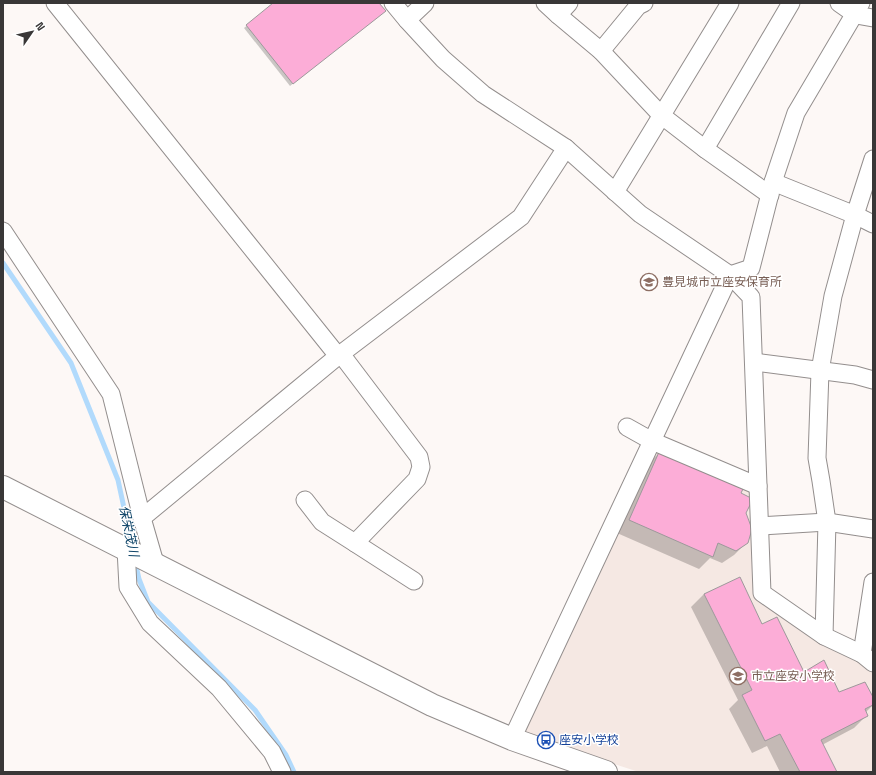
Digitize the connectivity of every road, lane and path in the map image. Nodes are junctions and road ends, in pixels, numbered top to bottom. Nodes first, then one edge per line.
1 (55, 3) edge
2 (393, 3) edge
3 (425, 3) edge
4 (544, 3) edge
5 (644, 3) edge
6 (730, 3) edge
7 (791, 3) edge
8 (840, 3) edge
9 (564, 9) edge
10 (859, 9) edge
11 (873, 18) edge
12 (407, 20) junction
13 (601, 51) junction
14 (662, 115) junction
15 (566, 148) junction
16 (705, 149) junction
17 (873, 159) edge
18 (771, 188) junction
19 (615, 192) junction
20 (855, 215) junction
21 (873, 224) edge
22 (3, 231) edge
23 (730, 275) junction
24 (340, 355) junction
25 (754, 362) junction
26 (820, 371) junction
27 (873, 380) edge
28 (627, 427) dead end
29 (652, 441) junction
30 (758, 486) junction
31 (3, 487) edge
32 (305, 500) dead end
33 (142, 518) junction
34 (827, 522) junction
35 (760, 526) junction
36 (873, 529) edge
37 (355, 543) junction
38 (139, 555) junction
39 (414, 581) dead end
40 (873, 582) edge
41 (824, 636) junction
42 (867, 659) edge
43 (512, 739) junction
44 (282, 772) edge
45 (606, 772) edge

1 - 24 street
2 - 12 street
3 - 12 street
4 - 9 street
5 - 13 street
6 - 14 street
7 - 16 street
8 - 10 street
9 - 13 street
10 - 11 street
10 - 18 street
12 - 15 street
13 - 14 street
14 - 16 street
14 - 19 street
15 - 19 street
15 - 24 street
16 - 18 street
17 - 20 street
18 - 20 street
18 - 23 street
19 - 23 street
20 - 21 street
20 - 26 street
22 - 33 street
23 - 25 street
23 - 29 street
24 - 33 street
24 - 37 street
25 - 26 street
25 - 30 street
26 - 27 street
26 - 34 street
28 - 29 street
29 - 30 street
29 - 43 street
30 - 35 street
31 - 38 street
32 - 37 street
33 - 38 street
34 - 35 street
34 - 36 street
34 - 41 street
35 - 41 street
37 - 39 street
38 - 43 street
38 - 44 street
40 - 42 street
41 - 42 street
43 - 45 street

